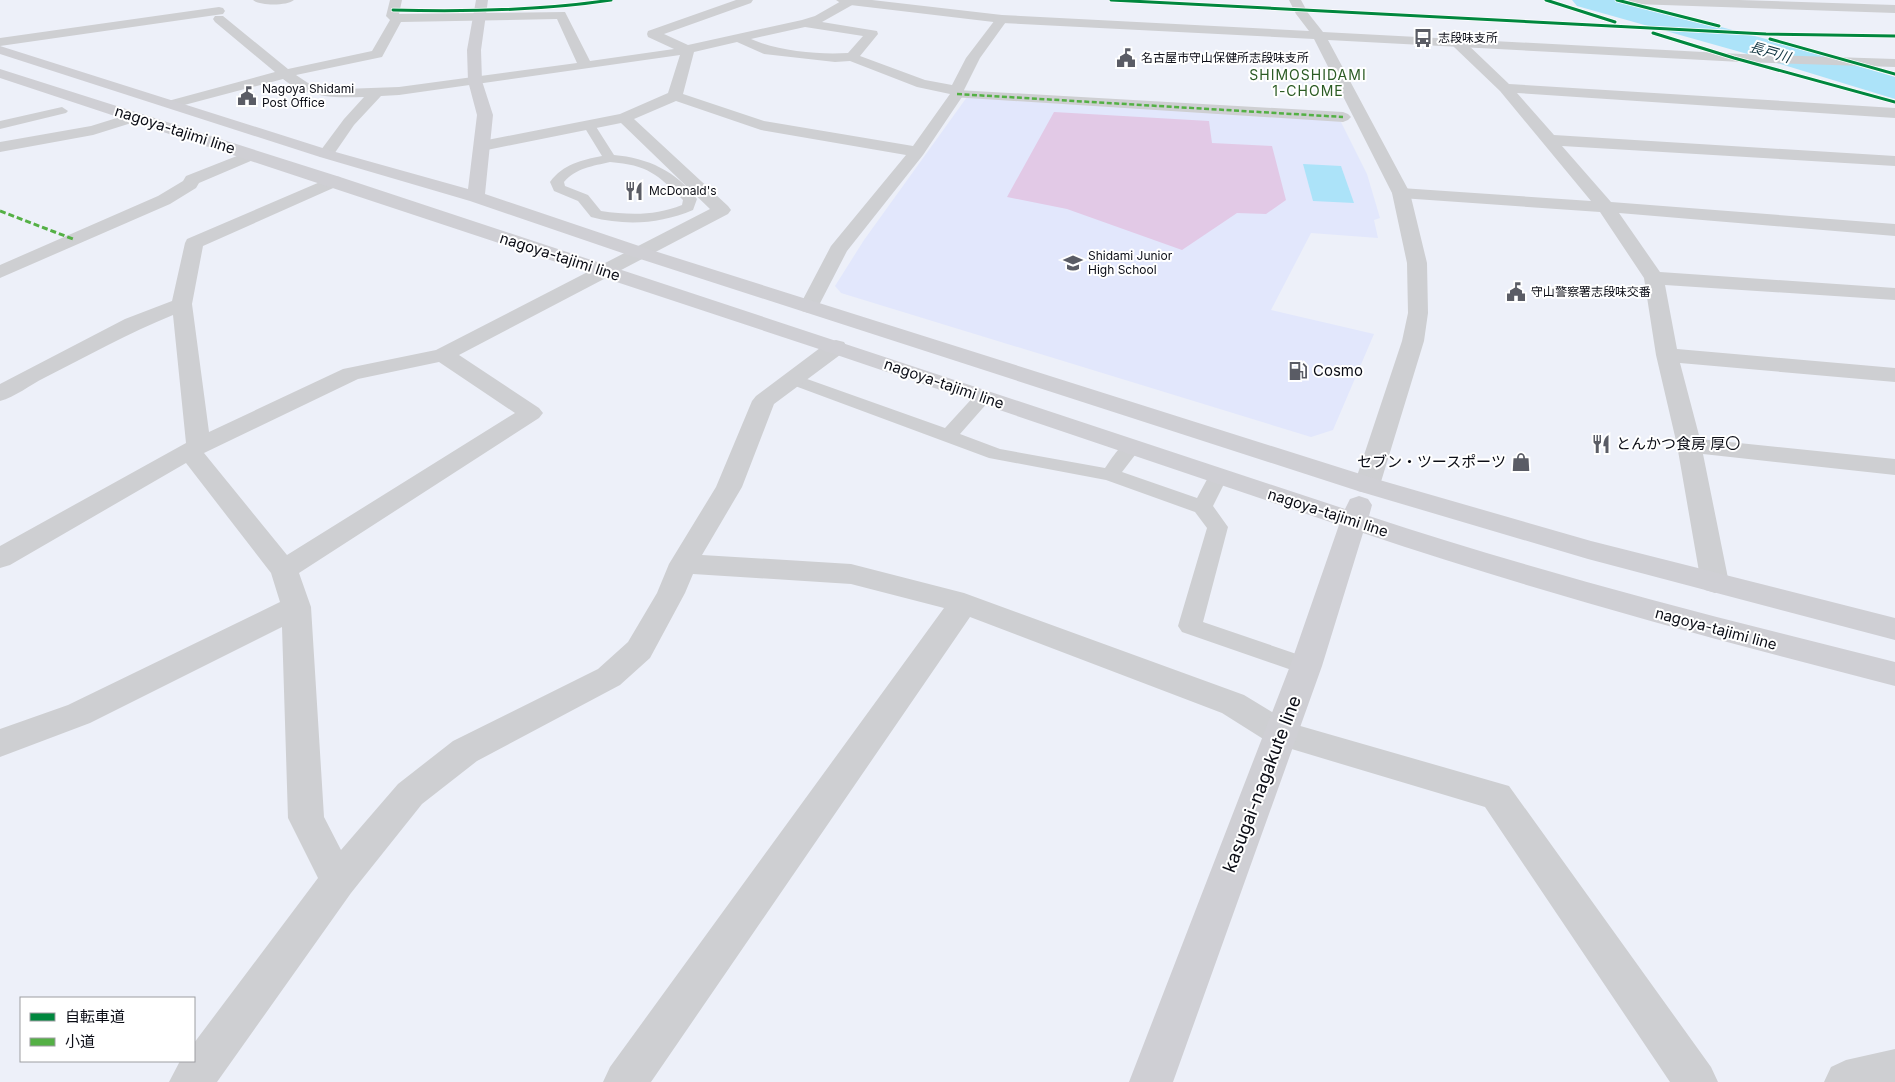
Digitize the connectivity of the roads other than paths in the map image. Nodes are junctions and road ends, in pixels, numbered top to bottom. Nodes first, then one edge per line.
1 (259, 0) edge
2 (288, 0) edge
3 (396, 0) edge
4 (482, 0) edge
5 (747, 0) edge
6 (1295, 0) edge
7 (1634, 0) edge
8 (1868, 0) edge
9 (846, 1) edge
10 (1895, 8) edge
11 (397, 18) junction
12 (479, 18) junction
13 (1002, 19) junction
14 (805, 23) junction
15 (1319, 36) junction
16 (740, 39) junction
17 (0, 42) edge
18 (1458, 44) junction
19 (0, 50) edge
20 (688, 50) junction
21 (852, 57) junction
22 (1895, 63) edge
23 (585, 66) junction
24 (0, 72) edge
25 (284, 74) junction
26 (475, 81) junction
27 (1505, 88) junction
28 (957, 92) junction
29 (376, 93) junction
30 (675, 96) junction
31 (173, 104) junction
32 (62, 111) dead end
33 (1895, 113) edge
34 (136, 117) junction
35 (1343, 117) dead end
36 (624, 118) junction
37 (0, 125) edge
38 (589, 125) junction
39 (1550, 140) junction
40 (482, 146) junction
41 (0, 147) edge
42 (917, 152) junction
43 (326, 154) junction
44 (252, 155) junction
45 (610, 158) junction
46 (1895, 161) edge
47 (334, 181) junction
48 (1401, 193) junction
49 (476, 198) junction
50 (1606, 207) junction
51 (679, 211) junction
52 (596, 214) junction
53 (697, 223) junction
54 (572, 230) junction
55 (1895, 230) edge
56 (638, 252) junction
57 (0, 272) edge
58 (604, 272) junction
59 (1654, 278) junction
60 (1895, 294) edge
61 (182, 304) junction
62 (809, 307) junction
63 (836, 347) junction
64 (443, 355) junction
65 (1667, 355) junction
66 (1895, 376) edge
67 (793, 379) junction
68 (0, 394) edge
69 (983, 397) junction
70 (948, 436) junction
71 (1689, 445) junction
72 (1132, 446) junction
73 (194, 448) junction
74 (1895, 467) edge
75 (1110, 475) junction
76 (1218, 476) junction
77 (1367, 485) junction
78 (1202, 507) junction
79 (1353, 521) junction
80 (0, 558) edge
81 (684, 564) junction
82 (284, 570) junction
83 (1715, 583) junction
84 (964, 603) junction
85 (296, 607) junction
86 (1895, 629) edge
87 (1306, 666) junction
88 (1895, 674) edge
89 (1280, 733) junction
90 (0, 743) edge
91 (338, 881) junction
92 (1895, 1070) edge
93 (191, 1082) edge
94 (625, 1082) edge
95 (1151, 1082) edge
96 (1696, 1082) edge
97 (1846, 1082) edge

1 - 2 street
3 - 11 street
4 - 12 main road
5 - 20 street
6 - 15 street
7 - 10 street
8 - 10 street
9 - 13 street
9 - 14 street
11 - 12 street
11 - 25 street
12 - 23 street
12 - 26 main road
13 - 15 street
13 - 28 street
14 - 16 street
14 - 21 street
15 - 18 street
15 - 48 street
16 - 20 street
16 - 21 street
17 - 25 street
18 - 22 street
18 - 27 street
19 - 31 main road, nagoya-tajimi line
20 - 23 street
20 - 30 street
21 - 28 street
23 - 26 street
24 - 34 main road, nagoya-tajimi line
25 - 29 street
25 - 31 street
26 - 29 street
26 - 40 main road
27 - 33 street
27 - 39 street
28 - 35 street
28 - 42 street
29 - 43 street
30 - 36 street
30 - 42 street
31 - 43 main road, nagoya-tajimi line
32 - 37 lane
34 - 41 street
34 - 44 main road, nagoya-tajimi line
36 - 38 street
36 - 53 street
38 - 40 street
38 - 45 lane
39 - 46 street
39 - 50 street
40 - 49 main road
42 - 62 street
43 - 49 main road, nagoya-tajimi line
44 - 47 main road, nagoya-tajimi line
44 - 57 street
45 - 51 lane
45 - 52 lane
47 - 58 main road, nagoya-tajimi line
47 - 61 street
48 - 50 street
48 - 77 street
49 - 54 main road, nagoya-tajimi line
50 - 55 street
50 - 59 street
51 - 52 lane
51 - 52 lane
51 - 53 lane
52 - 54 lane
53 - 56 street
54 - 56 main road, nagoya-tajimi line
56 - 58 street
56 - 62 main road, nagoya-tajimi line
58 - 63 main road, nagoya-tajimi line
58 - 64 street
59 - 60 street
59 - 65 street
61 - 68 street
61 - 73 street
62 - 77 main road, nagoya-tajimi line
63 - 67 street
63 - 69 main road, nagoya-tajimi line
64 - 73 street
64 - 82 street
65 - 66 street
65 - 71 street
67 - 70 lane
67 - 81 street
69 - 70 lane
69 - 72 main road, nagoya-tajimi line
70 - 75 lane
71 - 74 street
71 - 83 street
72 - 75 lane
72 - 76 main road, nagoya-tajimi line
73 - 80 street
73 - 82 street
75 - 78 lane
76 - 78 lane
76 - 79 main road, nagoya-tajimi line
77 - 79 main road, kasugai-nagakute line
77 - 83 main road, nagoya-tajimi line
78 - 87 lane
79 - 87 main road, kasugai-nagakute line
79 - 88 main road, nagoya-tajimi line
81 - 84 street
81 - 91 street
82 - 85 street
83 - 86 main road, nagoya-tajimi line
84 - 89 street
84 - 94 street
85 - 90 street
85 - 91 street
87 - 89 main road, kasugai-nagakute line
89 - 95 main road, kasugai-nagakute line
89 - 96 street
91 - 93 street
92 - 97 street

